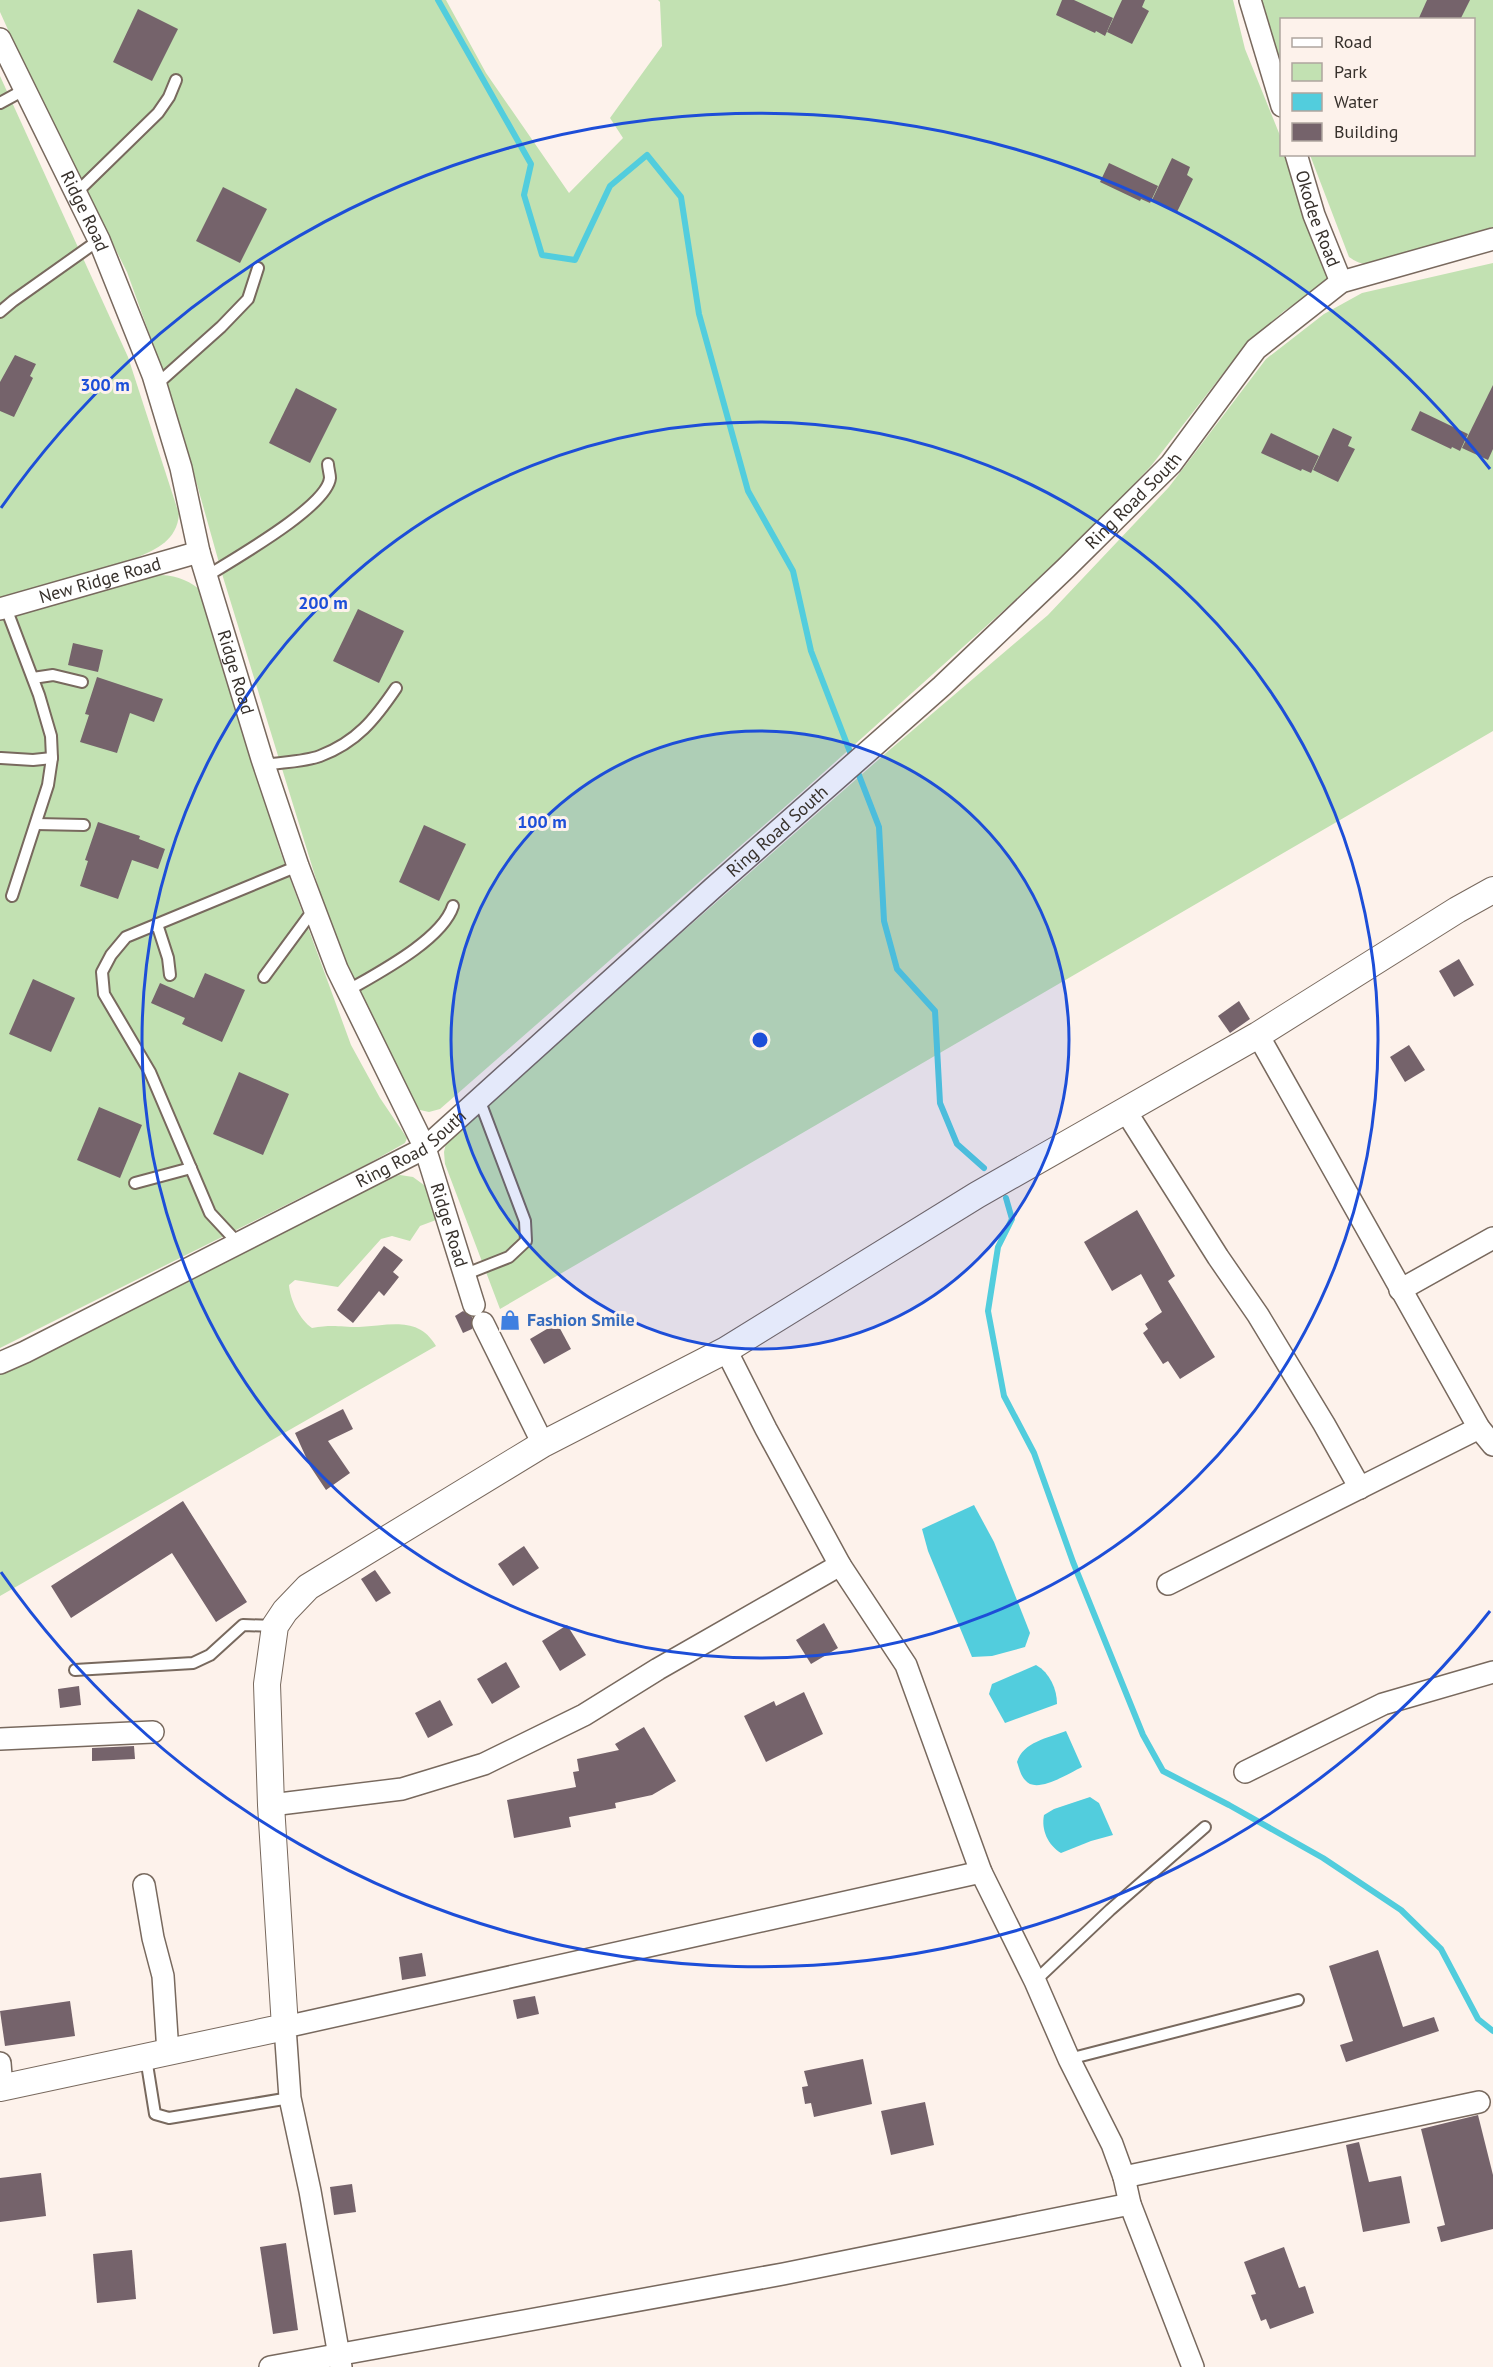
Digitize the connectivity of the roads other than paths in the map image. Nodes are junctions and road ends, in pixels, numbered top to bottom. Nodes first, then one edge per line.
1 (1250, 0) edge
2 (0, 39) edge
3 (176, 80) dead end
4 (24, 90) junction
5 (0, 103) edge
6 (1280, 103) edge
7 (1297, 156) edge
8 (75, 194) junction
9 (1493, 239) edge
10 (99, 240) junction
11 (258, 268) dead end
12 (1341, 282) junction
13 (0, 312) edge
14 (156, 385) junction
15 (328, 464) dead end
16 (199, 552) junction
17 (207, 576) junction
18 (3, 608) edge
19 (33, 678) junction
20 (82, 682) dead end
21 (396, 687) dead end
22 (1, 758) edge
23 (52, 758) junction
24 (264, 765) junction
25 (36, 824) junction
26 (84, 825) dead end
27 (298, 866) junction
28 (1493, 891) edge
29 (12, 897) dead end
30 (453, 906) dead end
31 (314, 909) junction
32 (157, 924) junction
33 (170, 975) dead end
34 (264, 977) dead end
35 (347, 991) junction
36 (1258, 1035) junction
37 (479, 1099) junction
38 (1125, 1110) junction
39 (425, 1148) junction
40 (191, 1168) junction
41 (135, 1183) dead end
42 (1493, 1238) edge
43 (237, 1242) junction
44 (466, 1274) junction
45 (1400, 1290) junction
46 (726, 1350) junction
47 (0, 1363) edge
48 (1479, 1428) junction
49 (543, 1444) junction
50 (1493, 1445) edge
51 (1360, 1488) junction
52 (840, 1565) junction
53 (1168, 1584) dead end
54 (275, 1626) junction
55 (75, 1670) dead end
56 (1493, 1672) edge
57 (153, 1732) dead end
58 (0, 1739) edge
59 (1245, 1772) dead end
60 (270, 1805) junction
61 (1206, 1827) dead end
62 (981, 1872) junction
63 (144, 1885) dead end
64 (1035, 1981) junction
65 (1298, 2000) dead end
66 (285, 2027) junction
67 (157, 2056) junction
68 (1069, 2059) junction
69 (1, 2080) edge
70 (290, 2098) junction
71 (1479, 2102) dead end
72 (1124, 2177) junction
73 (1130, 2204) junction
74 (339, 2361) edge
75 (270, 2367) edge
76 (1193, 2367) edge

1 - 6 street
2 - 4 street, Ridge Road
3 - 8 lane
4 - 5 lane
4 - 8 street, Ridge Road
7 - 12 street, Okodee Road
8 - 10 street, Ridge Road
9 - 12 street, Ring Road South
10 - 13 lane
10 - 14 street, Ridge Road
11 - 14 lane
12 - 37 street, Ring Road South
14 - 16 street, Ridge Road
15 - 17 lane
16 - 17 street, Ridge Road
16 - 18 street, New Ridge Road
17 - 24 street, Ridge Road
18 - 19 lane
19 - 20 lane
19 - 23 lane
21 - 24 lane
22 - 23 lane
23 - 25 lane
24 - 27 street, Ridge Road
25 - 26 lane
25 - 29 lane
27 - 31 street, Ridge Road
27 - 32 lane
28 - 36 street
30 - 35 lane
31 - 34 lane
31 - 35 street, Ridge Road
32 - 33 lane
32 - 40 lane
35 - 39 street, Ridge Road
36 - 38 street
36 - 45 street
37 - 39 street, Ring Road South
37 - 44 lane
38 - 46 street
38 - 51 street
39 - 43 street, Ring Road South
39 - 44 street, Ridge Road
40 - 41 lane
40 - 43 lane
42 - 45 street
43 - 47 street, Ring Road South
44 - 49 street, Ridge Road
45 - 48 street
46 - 49 street
46 - 52 street
48 - 50 street
48 - 51 street
49 - 54 street
51 - 53 street
52 - 60 street
52 - 62 street
54 - 55 lane
54 - 60 street
56 - 59 street
57 - 58 street
60 - 66 street
61 - 64 lane
62 - 64 street
62 - 66 street
63 - 67 street
64 - 68 street
65 - 68 lane
66 - 67 street
66 - 70 street
67 - 69 street
67 - 70 lane
68 - 72 street
70 - 74 street
71 - 72 street
72 - 73 street
73 - 74 street
73 - 76 street
74 - 75 street

